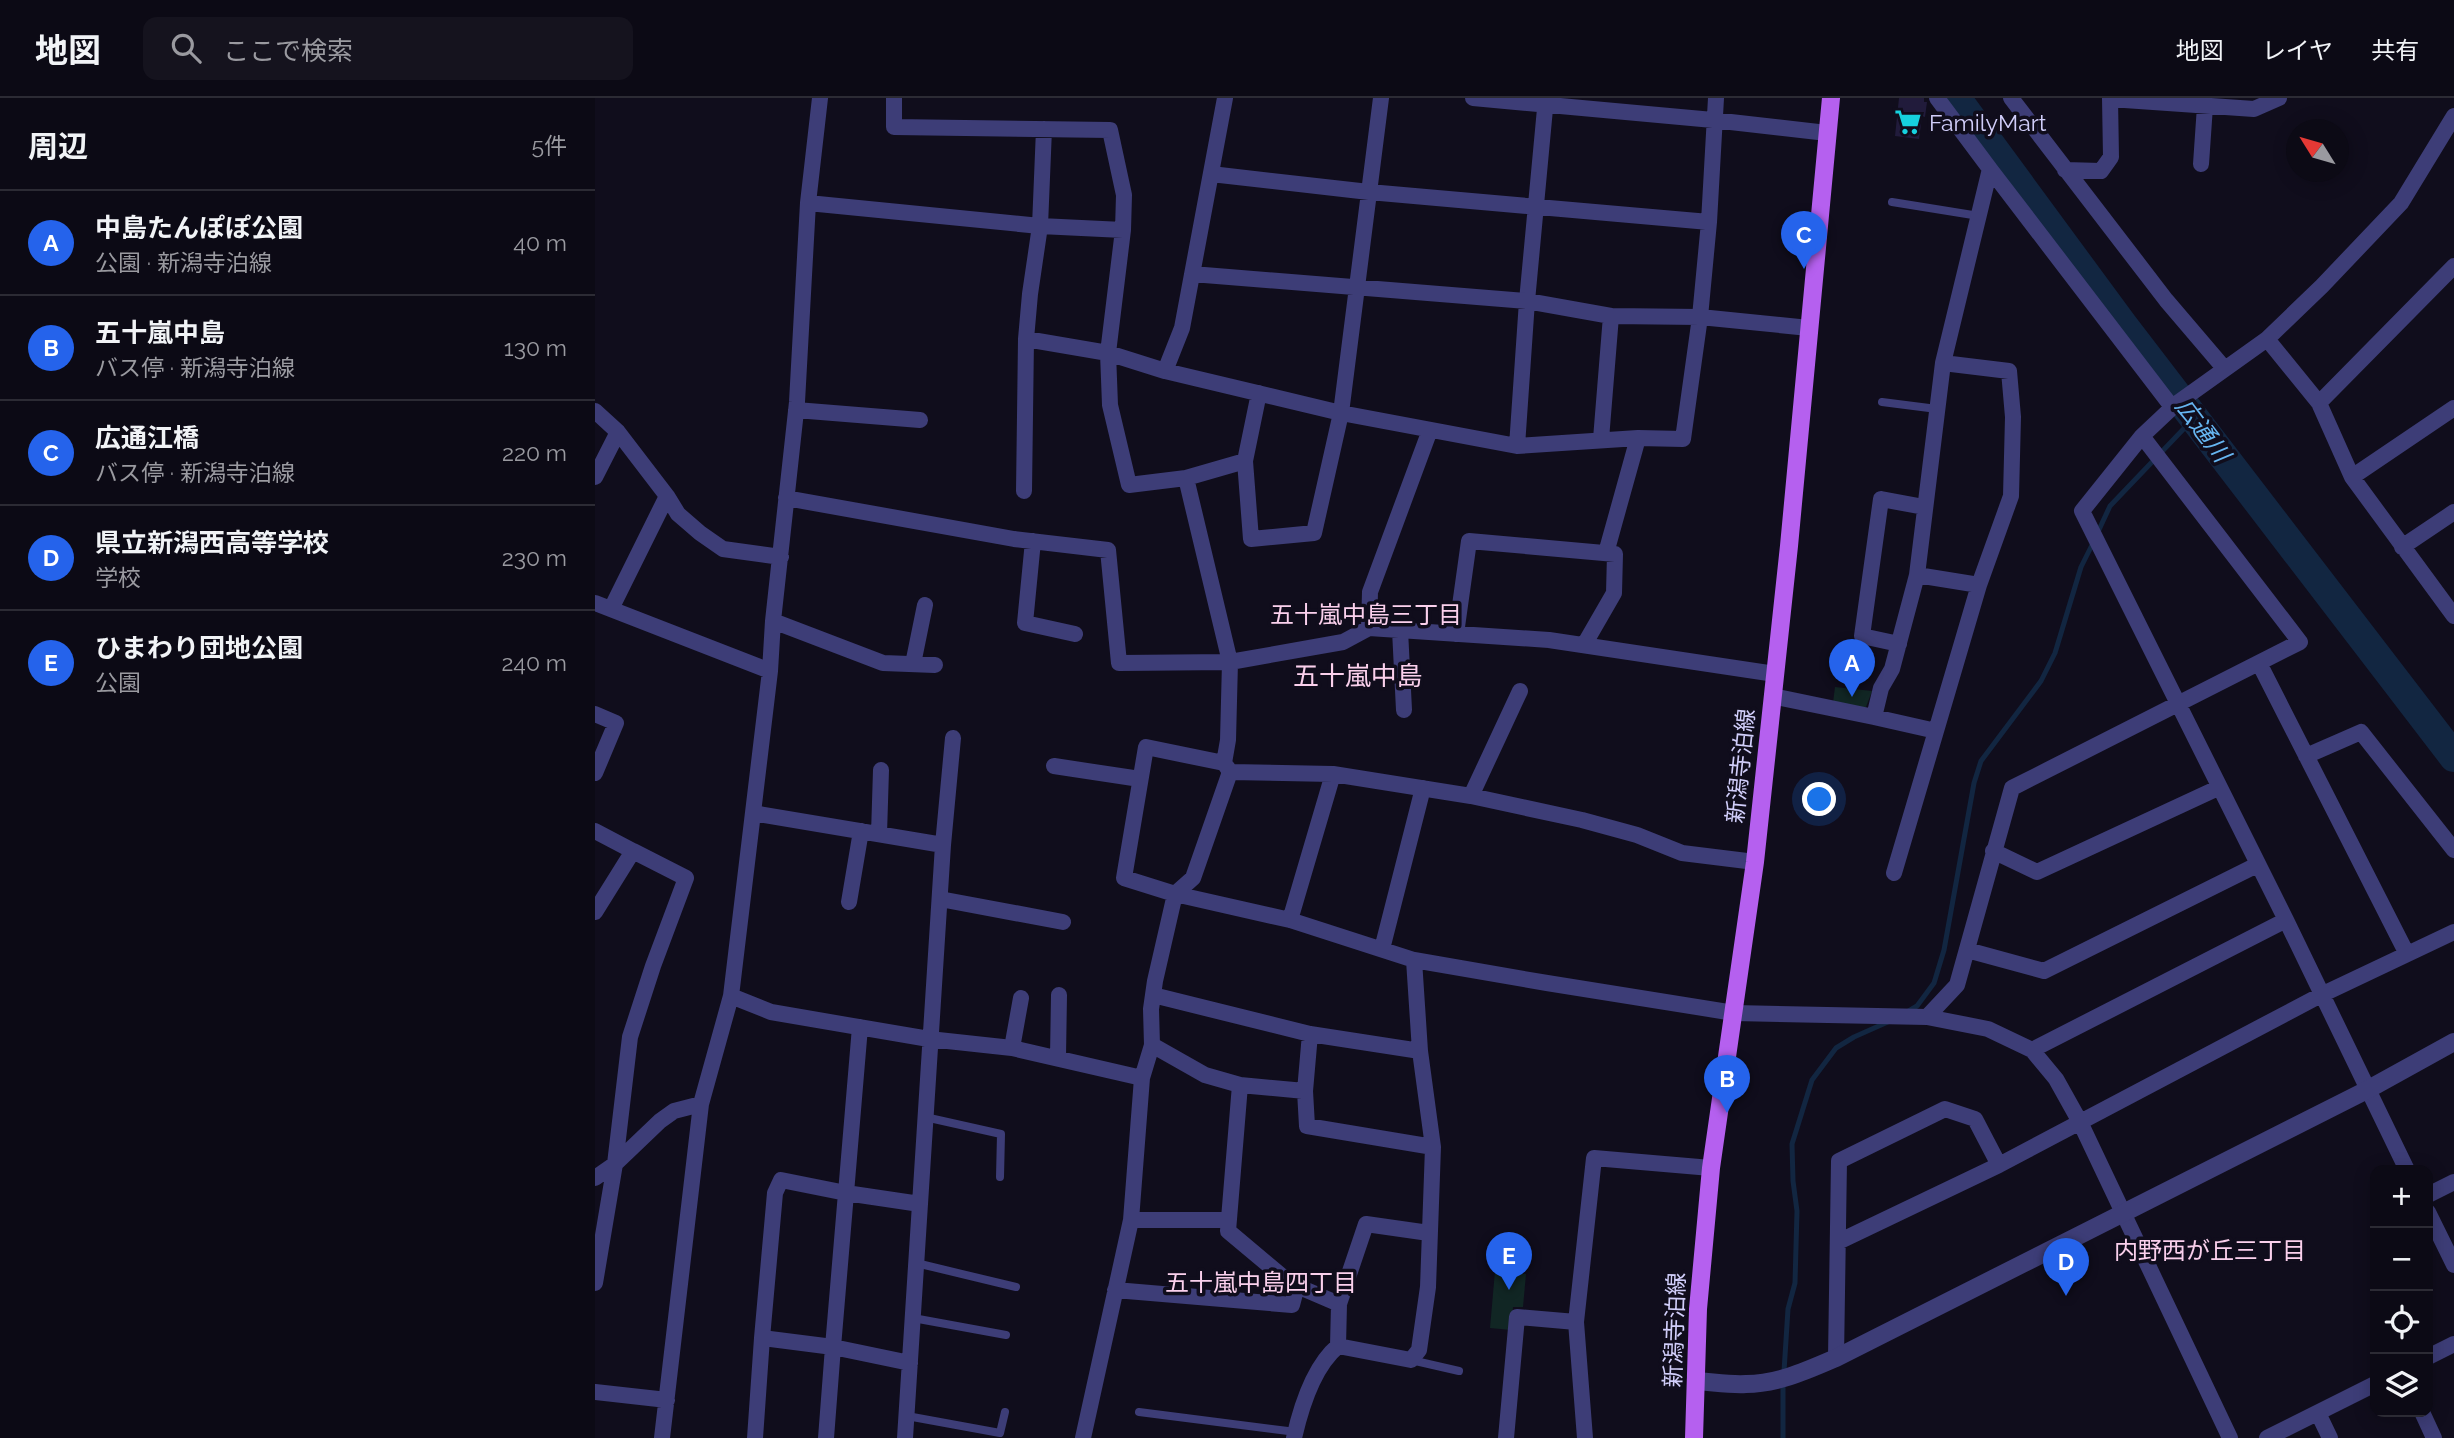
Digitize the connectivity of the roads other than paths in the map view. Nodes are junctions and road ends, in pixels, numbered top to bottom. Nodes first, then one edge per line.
1 (820, 98) edge
2 (894, 98) edge
3 (1224, 98) edge
4 (1381, 98) edge
5 (1472, 98) edge
6 (1716, 98) edge
7 (1831, 98) edge
8 (1937, 98) edge
9 (2011, 98) edge
10 (2279, 98) edge
11 (2110, 99) edge
12 (1546, 102) edge
13 (2234, 103) edge
14 (2205, 106) junction
15 (2454, 116) edge
16 (1713, 120) junction
17 (1044, 129) junction
18 (1827, 133) junction
19 (2201, 164) dead end
20 (1990, 169) junction
21 (2065, 170) junction
22 (1211, 174) junction
23 (1369, 192) junction
24 (1892, 202) dead end
25 (808, 203) junction
26 (1536, 205) junction
27 (1979, 216) junction
28 (1709, 222) junction
29 (1040, 226) junction
30 (1122, 230) junction
31 (2454, 266) edge
32 (1192, 274) junction
33 (1358, 288) junction
34 (1527, 301) junction
35 (1611, 316) junction
36 (1700, 317) junction
37 (1809, 328) junction
38 (1026, 339) junction
39 (2267, 339) junction
40 (1108, 353) junction
41 (1943, 363) junction
42 (2221, 370) junction
43 (1165, 371) junction
44 (1259, 393) junction
45 (1882, 402) dead end
46 (2319, 403) junction
47 (2174, 405) junction
48 (2454, 408) edge
49 (796, 410) junction
50 (1937, 410) junction
51 (595, 411) edge
52 (1341, 413) junction
53 (920, 420) dead end
54 (1430, 430) junction
55 (618, 432) junction
56 (2142, 436) junction
57 (1639, 438) junction
58 (1601, 439) junction
59 (1517, 446) junction
60 (1245, 461) junction
61 (595, 477) edge
62 (2352, 477) junction
63 (1186, 478) junction
64 (1024, 491) dead end
65 (667, 496) junction
66 (786, 498) junction
67 (1924, 507) junction
68 (2454, 512) edge
69 (1033, 541) junction
70 (2402, 547) junction
71 (1606, 553) junction
72 (781, 557) junction
73 (1917, 575) junction
74 (1979, 584) junction
75 (595, 603) edge
76 (925, 605) dead end
77 (611, 609) junction
78 (2454, 616) edge
79 (773, 621) junction
80 (1369, 628) junction
81 (1400, 630) junction
82 (1075, 634) dead end
83 (1456, 634) junction
84 (1899, 644) junction
85 (1584, 645) junction
86 (1230, 662) junction
87 (2259, 663) junction
88 (913, 664) junction
89 (935, 666) dead end
90 (770, 671) junction
91 (1775, 674) junction
92 (1520, 691) dead end
93 (1772, 696) junction
94 (2177, 705) junction
95 (1404, 710) dead end
96 (595, 714) edge
97 (1874, 717) junction
98 (1936, 731) junction
99 (953, 738) dead end
100 (2306, 755) junction
101 (1054, 766) dead end
102 (1227, 767) junction
103 (881, 770) dead end
104 (595, 773) edge
105 (1333, 774) junction
106 (1140, 779) junction
107 (1423, 788) junction
108 (2218, 788) junction
109 (1471, 796) junction
110 (753, 813) junction
111 (595, 831) edge
112 (861, 831) junction
113 (879, 834) junction
114 (943, 845) junction
115 (2454, 850) edge
116 (633, 851) junction
117 (1993, 851) junction
118 (1755, 862) junction
119 (2257, 865) junction
120 (1894, 873) dead end
121 (1175, 894) junction
122 (940, 899) junction
123 (849, 902) dead end
124 (595, 912) edge
125 (1290, 920) junction
126 (2286, 920) junction
127 (1063, 922) dead end
128 (2454, 932) edge
129 (1382, 949) junction
130 (1966, 950) junction
131 (2407, 954) junction
132 (1414, 960) junction
133 (1059, 995) dead end
134 (1153, 995) junction
135 (2321, 995) junction
136 (731, 996) junction
137 (1021, 998) dead end
138 (1734, 1013) junction
139 (1927, 1017) junction
140 (859, 1027) junction
141 (1310, 1034) junction
142 (929, 1039) junction
143 (2454, 1042) edge
144 (1152, 1045) junction
145 (1012, 1048) junction
146 (2032, 1050) junction
147 (1420, 1051) junction
148 (1058, 1057) junction
149 (1142, 1078) junction
150 (1240, 1085) junction
151 (2367, 1090) junction
152 (1305, 1091) junction
153 (701, 1104) junction
154 (925, 1117) junction
155 (2080, 1122) junction
156 (1433, 1147) junction
157 (615, 1164) junction
158 (1999, 1165) junction
159 (2404, 1165) edge
160 (1711, 1168) junction
161 (1000, 1177) dead end
162 (595, 1178) edge
163 (2454, 1182) edge
164 (2433, 1192) edge
165 (846, 1193) junction
166 (920, 1203) junction
167 (2122, 1212) junction
168 (1131, 1220) junction
169 (1229, 1220) junction
170 (2433, 1222) edge
171 (1429, 1233) junction
172 (1838, 1242) junction
173 (916, 1263) junction
174 (2454, 1265) edge
175 (595, 1283) edge
176 (1297, 1286) junction
177 (1016, 1287) dead end
178 (1115, 1290) junction
179 (1339, 1304) junction
180 (913, 1318) junction
181 (1576, 1322) junction
182 (1006, 1335) dead end
183 (762, 1338) junction
184 (2454, 1344) edge
185 (1338, 1346) junction
186 (833, 1347) junction
187 (2433, 1354) edge
188 (1836, 1358) junction
189 (1411, 1360) junction
190 (910, 1363) junction
191 (1459, 1371) dead end
192 (1696, 1381) junction
193 (2370, 1387) edge
194 (595, 1392) edge
195 (667, 1400) junction
196 (1005, 1412) dead end
197 (1139, 1412) dead end
198 (2318, 1413) junction
199 (907, 1416) junction
200 (2424, 1417) edge
201 (1295, 1435) edge
202 (662, 1438) edge
203 (755, 1438) edge
204 (825, 1438) edge
205 (905, 1438) edge
206 (1083, 1438) edge
207 (1506, 1438) edge
208 (1585, 1438) edge
209 (1694, 1438) edge
210 (2230, 1438) edge
211 (2267, 1438) edge
212 (2330, 1438) edge
213 (2434, 1438) edge

1 - 25 street
2 - 17 street
3 - 22 street
4 - 23 street
5 - 12 street
6 - 16 street
7 - 18 main road, 新潟寺泊線
8 - 20 street
9 - 21 street
10 - 13 street
11 - 14 street
11 - 21 street
12 - 16 street
12 - 26 street
13 - 14 street
14 - 19 street
15 - 39 street
16 - 18 street
16 - 28 street
17 - 29 street
17 - 30 street
18 - 37 main road, 新潟寺泊線
20 - 27 street
20 - 47 street
21 - 42 street
22 - 23 street
22 - 32 street
23 - 26 street
23 - 33 street
24 - 27 lane
25 - 29 street
25 - 49 street
26 - 28 street
26 - 34 street
27 - 41 street
28 - 36 street
29 - 30 street
29 - 38 street
30 - 40 street
31 - 46 street
32 - 33 street
32 - 43 street
33 - 34 street
33 - 52 street
34 - 35 street
34 - 59 street
35 - 36 street
35 - 58 street
36 - 37 street
36 - 57 street
37 - 91 main road, 新潟寺泊線
38 - 40 street
38 - 64 street
39 - 42 street
39 - 46 street
40 - 43 street
40 - 63 street
41 - 50 street
41 - 74 street
42 - 47 street
43 - 44 street
44 - 52 street
44 - 60 street
45 - 50 lane
46 - 62 street
47 - 56 street
48 - 62 street
49 - 53 street
49 - 66 street
50 - 67 street
51 - 55 street
52 - 54 street
52 - 60 street
54 - 59 street
54 - 80 street
55 - 61 street
55 - 65 street
56 - 87 street
56 - 94 street
57 - 58 street
57 - 71 street
58 - 59 street
60 - 63 street
62 - 70 street
63 - 86 street
65 - 72 street
65 - 77 street
66 - 69 street
66 - 72 street
67 - 73 street
67 - 84 street
68 - 70 street
69 - 82 street
69 - 86 street
70 - 78 street
71 - 83 street
71 - 85 street
72 - 79 street
73 - 74 street
73 - 84 street
74 - 98 street
75 - 77 street
76 - 88 street
77 - 90 street
79 - 88 street
79 - 90 street
80 - 81 street
80 - 86 street
81 - 83 street
81 - 95 street
83 - 85 street
84 - 97 street
85 - 91 street
86 - 102 street
87 - 94 street
87 - 100 street
88 - 89 street
90 - 110 street
91 - 93 main road, 新潟寺泊線
92 - 109 street
93 - 97 street
93 - 118 main road, 新潟寺泊線
94 - 108 street
94 - 117 street
96 - 104 street
97 - 98 street
98 - 120 street
99 - 114 street
100 - 115 street
100 - 131 street
101 - 106 street
102 - 105 street
102 - 106 street
102 - 121 street
103 - 113 street
105 - 107 street
105 - 125 street
106 - 121 street
107 - 109 street
107 - 129 street
108 - 117 street
108 - 119 street
109 - 118 street
110 - 112 street
110 - 136 street
111 - 116 street
112 - 113 street
112 - 123 street
113 - 114 street
114 - 122 street
116 - 124 street
116 - 157 street
117 - 130 street
118 - 138 main road, 新潟寺泊線
119 - 126 street
119 - 130 street
121 - 125 street
121 - 134 street
122 - 127 street
122 - 142 street
125 - 129 street
126 - 135 street
126 - 146 street
128 - 131 street
129 - 132 street
130 - 139 street
131 - 135 street
132 - 138 street
132 - 147 street
133 - 148 street
134 - 141 street
134 - 144 street
135 - 151 street
135 - 155 street
136 - 140 street
136 - 153 street
137 - 145 street
138 - 139 street
138 - 160 main road, 新潟寺泊線
139 - 146 street
140 - 142 street
140 - 165 street
141 - 147 street
141 - 152 street
142 - 145 street
142 - 154 street
143 - 151 street
144 - 149 street
144 - 150 street
145 - 148 street
146 - 155 street
147 - 156 street
148 - 149 street
149 - 168 street
150 - 152 street
150 - 169 street
151 - 159 street
151 - 167 street
152 - 156 street
153 - 157 street
153 - 195 street
154 - 161 lane
154 - 166 street
155 - 158 street
155 - 167 street
156 - 171 street
157 - 162 street
157 - 175 street
158 - 172 street
158 - 172 street
160 - 181 street
160 - 192 main road, 新潟寺泊線
163 - 164 street
165 - 166 street
165 - 183 street
165 - 186 street
166 - 173 street
167 - 188 street
167 - 210 street
168 - 169 street
168 - 178 street
169 - 176 street
170 - 174 street
171 - 179 street
171 - 189 street
172 - 188 street
173 - 177 lane
173 - 180 street
176 - 178 street
176 - 179 street
178 - 206 street
179 - 185 street
180 - 182 lane
180 - 190 street
181 - 207 street
181 - 208 street
183 - 186 street
183 - 203 street
184 - 187 street
185 - 189 street
185 - 201 street
186 - 190 street
186 - 204 street
188 - 192 street
189 - 191 lane
190 - 199 street
192 - 209 main road, 新潟寺泊線
193 - 198 street
194 - 195 street
195 - 202 street
196 - 199 lane
197 - 201 lane
198 - 211 street
198 - 212 street
199 - 205 street
200 - 213 street

